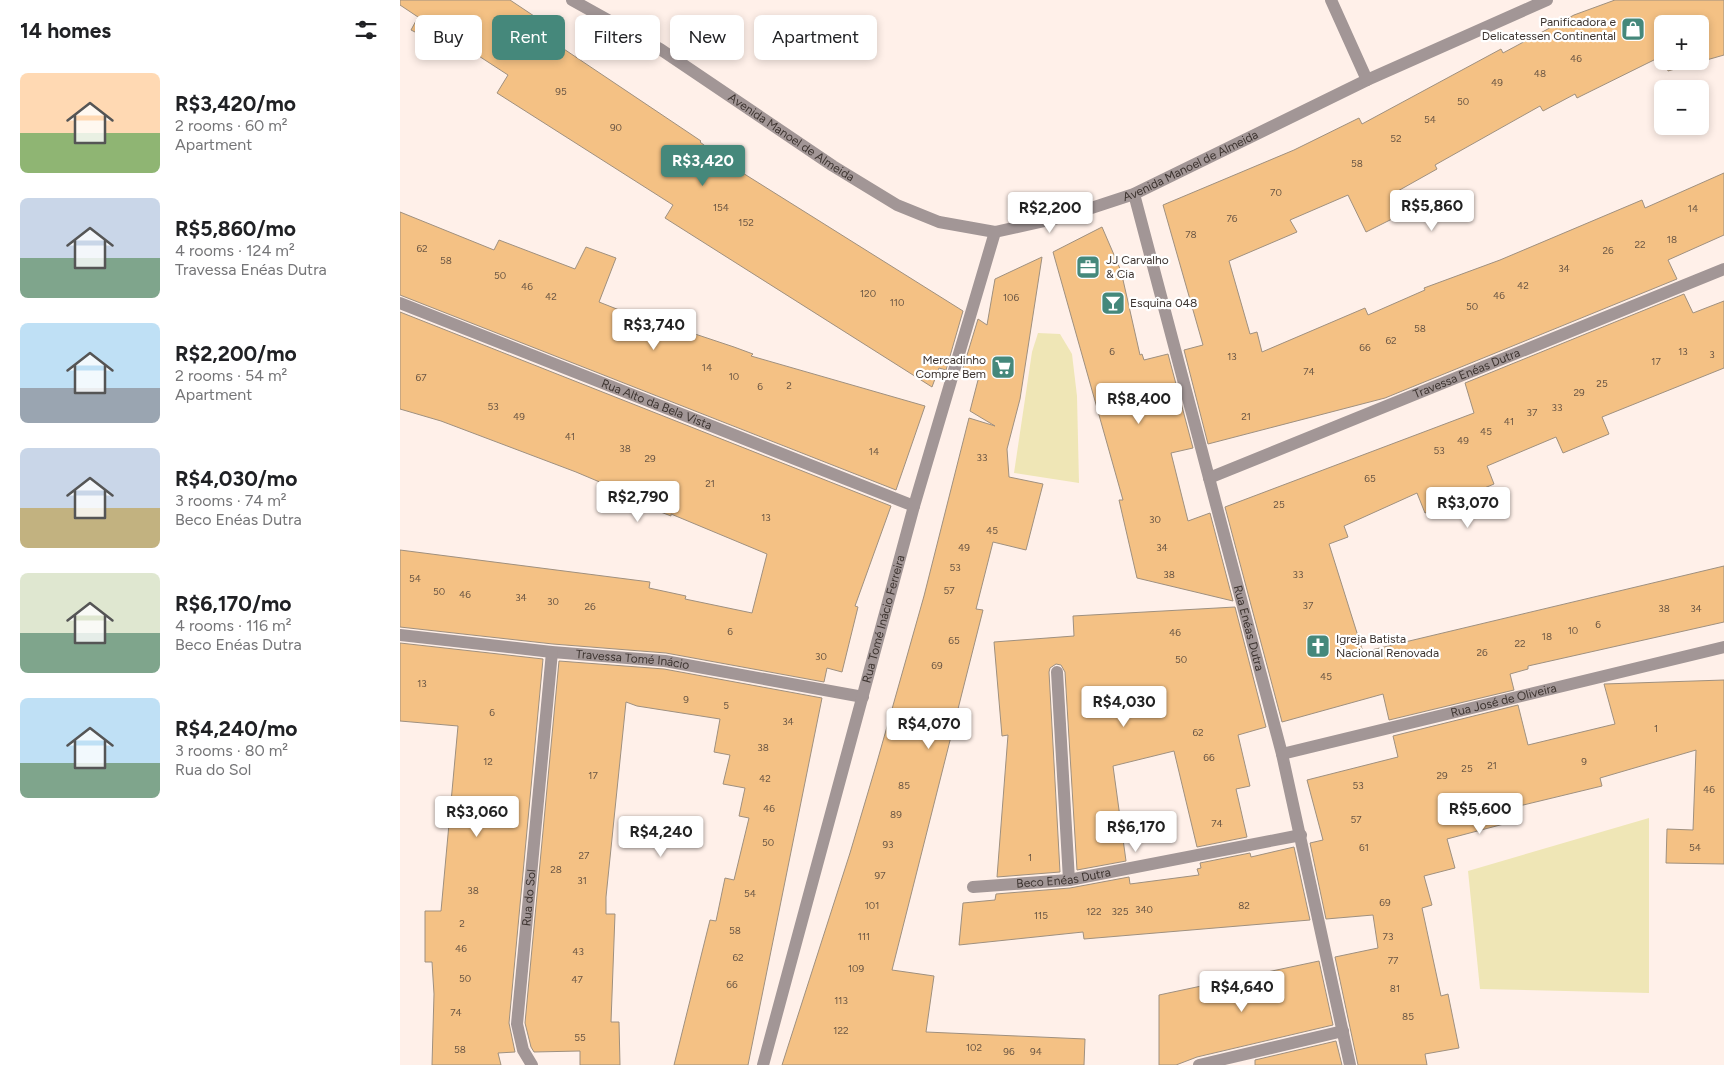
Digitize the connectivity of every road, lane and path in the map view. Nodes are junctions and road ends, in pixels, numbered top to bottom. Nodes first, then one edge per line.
1 (572, 0) edge
2 (1331, 0) edge
3 (1547, 0) edge
4 (1367, 80) junction
5 (1134, 194) junction
6 (995, 232) junction
7 (1724, 269) edge
8 (400, 303) edge
9 (1209, 478) junction
10 (914, 506) junction
11 (400, 635) edge
12 (1724, 647) edge
13 (552, 652) junction
14 (1057, 672) dead end
15 (863, 696) junction
16 (1282, 754) junction
17 (1301, 835) junction
18 (1069, 880) junction
19 (973, 887) dead end
20 (1343, 1032) junction
21 (532, 1065) edge
22 (763, 1065) edge
23 (1199, 1065) edge
24 (1350, 1065) edge

1 - 6 street, Avenida Manoel de Almeida
2 - 4 street
3 - 4 street, Avenida Manoel de Almeida
4 - 5 street, Avenida Manoel de Almeida
5 - 6 street, Avenida Manoel de Almeida
5 - 9 street, Rua Enéas Dutra
6 - 10 street, Rua Tomé Inácio Ferreira
7 - 9 street, Travessa Enéas Dutra
8 - 10 street, Rua Alto da Bela Vista
9 - 16 street, Rua Enéas Dutra
10 - 15 street, Rua Tomé Inácio Ferreira
11 - 13 street, Travessa Tomé Inácio
12 - 16 street, Rua José de Oliveira
13 - 15 street, Travessa Tomé Inácio
13 - 21 street, Rua do Sol
14 - 18 street
15 - 22 street, Rua Tomé Inácio Ferreira
16 - 17 street, Rua Enéas Dutra
17 - 18 street, Beco Enéas Dutra
17 - 20 street, Rua Enéas Dutra
18 - 19 street, Beco Enéas Dutra
20 - 23 street
20 - 24 street, Rua Enéas Dutra

